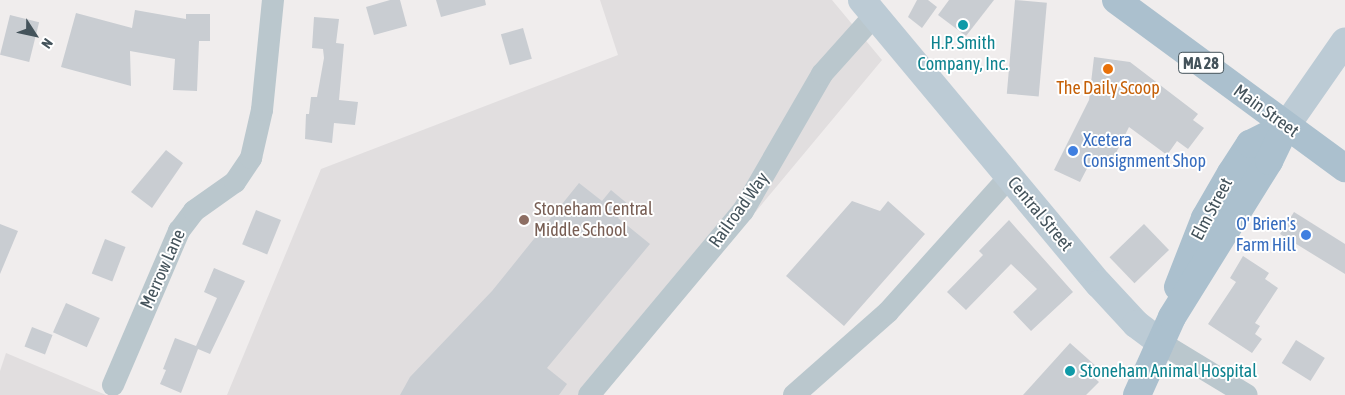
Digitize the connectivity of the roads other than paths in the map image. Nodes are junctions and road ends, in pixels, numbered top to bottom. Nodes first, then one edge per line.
1 (273, 0) edge
2 (1116, 0) edge
3 (868, 7) edge
4 (1345, 41) edge
5 (1286, 126) junction
6 (1345, 168) edge
7 (1009, 177) junction
8 (1161, 343) junction
9 (113, 384) dead end
10 (588, 395) edge
11 (794, 395) edge
12 (1137, 395) edge
13 (1247, 395) edge

1 - 9 street, Merrow Lane
2 - 5 main road, Main Street / MA 28
3 - 7 street, Central Street
3 - 10 street, Railroad Way
4 - 5 street, Elm Street
5 - 6 main road, Main Street / MA 28
5 - 8 main road, Elm Street
7 - 8 street, Central Street
7 - 11 street
8 - 12 main road, Elm Street
8 - 13 street, Central Street

